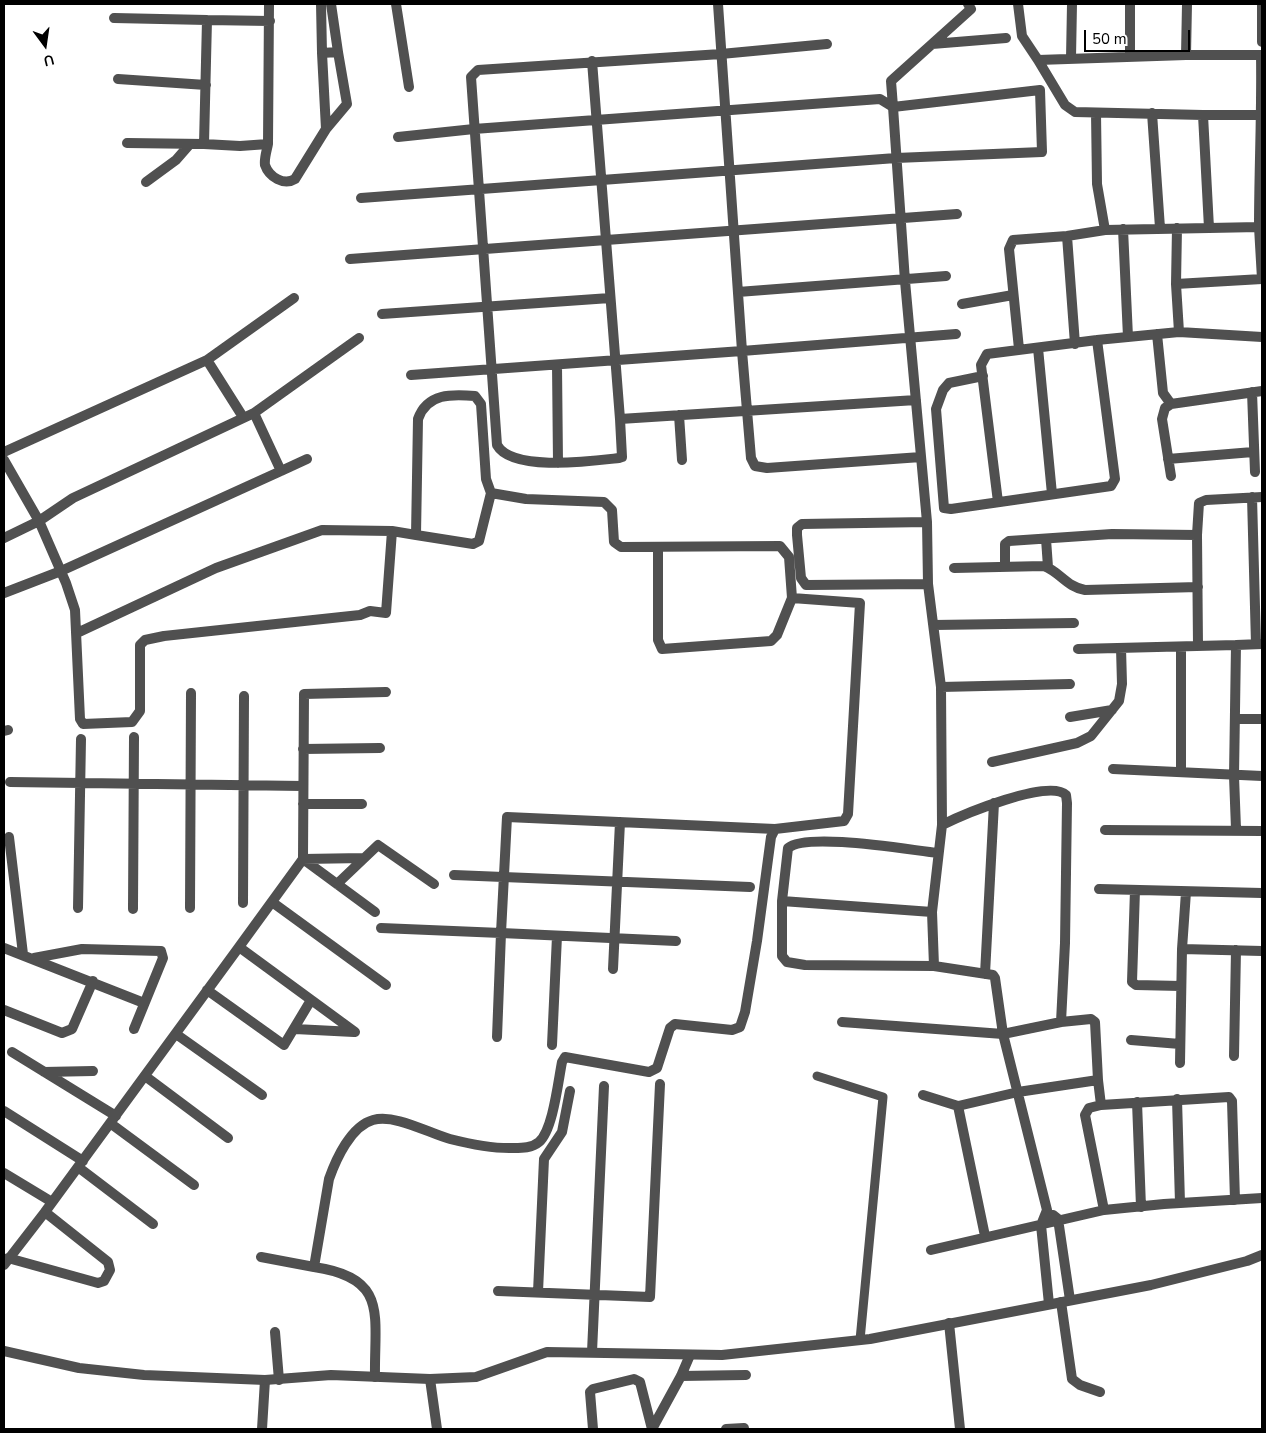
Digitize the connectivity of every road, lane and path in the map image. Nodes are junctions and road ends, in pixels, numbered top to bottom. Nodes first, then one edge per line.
1 (269, 4) edge
2 (321, 4) edge
3 (331, 4) edge
4 (396, 4) edge
5 (718, 4) edge
6 (968, 4) edge
7 (1018, 4) edge
8 (1072, 4) edge
9 (1130, 4) edge
10 (1187, 4) edge
11 (1262, 4) edge
12 (114, 18) dead end
13 (207, 20) junction
14 (270, 21) junction
15 (1006, 38) dead end
16 (1262, 42) edge
17 (827, 44) dead end
18 (932, 44) junction
19 (338, 52) junction
20 (322, 53) junction
21 (721, 54) junction
22 (1130, 55) junction
23 (1186, 55) junction
24 (1261, 55) edge
25 (1071, 58) junction
26 (1038, 60) junction
27 (592, 62) junction
28 (118, 79) dead end
29 (206, 85) junction
30 (409, 87) dead end
31 (894, 107) junction
32 (725, 111) junction
33 (1096, 113) junction
34 (1152, 113) junction
35 (1203, 115) junction
36 (1261, 115) edge
37 (597, 120) junction
38 (326, 129) junction
39 (474, 129) junction
40 (398, 137) dead end
41 (127, 143) dead end
42 (190, 144) junction
43 (204, 144) junction
44 (268, 144) junction
45 (896, 158) junction
46 (729, 171) junction
47 (602, 180) junction
48 (146, 182) dead end
49 (479, 189) junction
50 (361, 198) dead end
51 (957, 214) dead end
52 (902, 219) junction
53 (1258, 227) junction
54 (1160, 228) junction
55 (1177, 228) junction
56 (1209, 228) junction
57 (1123, 229) junction
58 (1105, 230) junction
59 (734, 232) junction
60 (1067, 236) junction
61 (607, 241) junction
62 (484, 250) junction
63 (350, 259) dead end
64 (946, 276) dead end
65 (1262, 279) edge
66 (905, 281) junction
67 (1176, 284) junction
68 (738, 292) junction
69 (1013, 295) junction
70 (294, 298) dead end
71 (610, 298) junction
72 (962, 304) dead end
73 (487, 306) junction
74 (382, 314) dead end
75 (1178, 332) junction
76 (956, 334) dead end
77 (1157, 334) junction
78 (1128, 336) junction
79 (1262, 337) edge
80 (359, 338) dead end
81 (912, 338) junction
82 (1097, 340) junction
83 (1075, 344) junction
84 (1038, 348) junction
85 (1019, 349) junction
86 (742, 351) junction
87 (208, 360) junction
88 (614, 360) junction
89 (557, 365) junction
90 (492, 369) junction
91 (411, 375) dead end
92 (983, 376) junction
93 (1257, 391) edge
94 (916, 400) junction
95 (1171, 404) junction
96 (746, 411) junction
97 (254, 412) junction
98 (678, 416) junction
99 (243, 417) junction
100 (620, 419) junction
101 (4, 452) edge
102 (1253, 452) junction
103 (921, 457) junction
104 (307, 459) dead end
105 (1168, 459) junction
106 (4, 460) edge
107 (682, 460) dead end
108 (558, 464) junction
109 (281, 471) junction
110 (1255, 472) dead end
111 (1170, 476) dead end
112 (490, 493) junction
113 (1052, 494) junction
114 (1257, 497) edge
115 (998, 502) junction
116 (39, 521) junction
117 (927, 522) junction
118 (392, 531) junction
119 (416, 535) junction
120 (1196, 535) junction
121 (4, 538) edge
122 (1046, 539) junction
123 (658, 547) junction
124 (1005, 567) junction
125 (1048, 567) junction
126 (954, 568) dead end
127 (60, 571) junction
128 (928, 584) junction
129 (1198, 587) junction
130 (4, 593) edge
131 (792, 598) junction
132 (1074, 623) dead end
133 (934, 624) junction
134 (77, 633) junction
135 (1259, 644) edge
136 (1236, 645) junction
137 (1198, 646) junction
138 (1181, 647) junction
139 (1121, 648) junction
140 (1078, 649) dead end
141 (1070, 684) dead end
142 (941, 687) junction
143 (191, 692) dead end
144 (386, 692) dead end
145 (244, 696) dead end
146 (1112, 710) junction
147 (1070, 717) dead end
148 (1235, 719) junction
149 (1262, 719) edge
150 (134, 737) dead end
151 (81, 739) dead end
152 (380, 748) dead end
153 (303, 749) junction
154 (992, 762) dead end
155 (1113, 769) dead end
156 (1181, 772) junction
157 (1234, 776) junction
158 (1262, 776) edge
159 (10, 782) dead end
160 (80, 783) junction
161 (134, 783) junction
162 (191, 784) junction
163 (244, 785) junction
164 (303, 786) junction
165 (303, 804) junction
166 (362, 804) dead end
167 (994, 804) junction
168 (620, 822) junction
169 (942, 825) junction
170 (775, 829) junction
171 (1236, 829) junction
172 (1105, 830) dead end
173 (1262, 831) edge
174 (9, 837) dead end
175 (938, 853) junction
176 (364, 858) junction
177 (303, 859) junction
178 (454, 875) dead end
179 (504, 877) junction
180 (617, 882) junction
181 (337, 884) junction
182 (434, 884) dead end
183 (750, 887) dead end
184 (1099, 889) dead end
185 (1135, 890) junction
186 (1186, 892) junction
187 (1262, 893) edge
188 (782, 901) junction
189 (272, 902) junction
190 (243, 903) dead end
191 (78, 908) dead end
192 (190, 908) dead end
193 (133, 909) dead end
194 (375, 912) dead end
195 (932, 912) junction
196 (381, 928) dead end
197 (501, 934) junction
198 (557, 936) junction
199 (614, 938) junction
200 (676, 941) dead end
201 (239, 946) junction
202 (4, 948) edge
203 (1182, 949) junction
204 (1236, 950) junction
205 (1262, 951) edge
206 (23, 954) junction
207 (34, 958) junction
208 (934, 966) junction
209 (613, 969) dead end
210 (985, 974) junction
211 (93, 981) junction
212 (386, 985) dead end
213 (1181, 986) junction
214 (207, 990) junction
215 (311, 1000) junction
216 (144, 1003) junction
217 (4, 1010) edge
218 (842, 1022) dead end
219 (1061, 1022) junction
220 (134, 1029) dead end
221 (295, 1029) junction
222 (176, 1034) junction
223 (1003, 1034) junction
224 (497, 1037) dead end
225 (1131, 1040) dead end
226 (1180, 1044) junction
227 (552, 1045) dead end
228 (12, 1052) dead end
229 (1234, 1056) dead end
230 (1180, 1063) dead end
231 (93, 1071) dead end
232 (44, 1072) junction
233 (145, 1076) junction
234 (817, 1076) dead end
235 (1098, 1080) junction
236 (660, 1084) dead end
237 (604, 1086) dead end
238 (570, 1091) dead end
239 (1018, 1092) junction
240 (262, 1095) dead end
241 (923, 1095) dead end
242 (1177, 1099) junction
243 (1137, 1102) junction
244 (1101, 1105) junction
245 (958, 1106) junction
246 (4, 1111) edge
247 (113, 1120) junction
248 (228, 1138) dead end
249 (81, 1164) junction
250 (4, 1173) edge
251 (194, 1185) dead end
252 (1262, 1198) edge
253 (1235, 1200) junction
254 (52, 1202) junction
255 (1180, 1203) junction
256 (1141, 1206) junction
257 (1046, 1210) junction
258 (1104, 1210) junction
259 (45, 1212) junction
260 (1058, 1220) junction
261 (153, 1224) dead end
262 (1041, 1225) junction
263 (985, 1236) junction
264 (931, 1250) dead end
265 (1262, 1255) edge
266 (261, 1257) dead end
267 (6, 1262) edge
268 (314, 1267) junction
269 (498, 1291) dead end
270 (538, 1292) junction
271 (594, 1295) junction
272 (1065, 1301) junction
273 (1049, 1304) junction
274 (949, 1323) junction
275 (275, 1332) dead end
276 (860, 1340) junction
277 (4, 1351) edge
278 (592, 1352) junction
279 (690, 1355) junction
280 (746, 1375) dead end
281 (681, 1376) junction
282 (375, 1377) junction
283 (430, 1379) junction
284 (265, 1380) junction
285 (279, 1380) junction
286 (1100, 1392) dead end
287 (744, 1428) dead end
288 (262, 1429) edge
289 (437, 1429) edge
290 (593, 1429) edge
291 (652, 1429) edge
292 (726, 1429) edge
293 (960, 1429) edge

1 - 14 street
2 - 20 street
3 - 19 street
4 - 30 street
5 - 21 street
6 - 18 street
7 - 26 street
8 - 25 street
9 - 22 street
10 - 23 street
11 - 16 street
12 - 13 street
13 - 14 street
13 - 29 street
14 - 44 street
15 - 18 street
16 - 24 street
17 - 21 street
18 - 31 street
19 - 20 street
19 - 38 street
20 - 38 street
21 - 27 street
21 - 32 street
22 - 23 street
22 - 25 street
23 - 24 street
24 - 36 street
25 - 26 street
26 - 33 street
27 - 37 street
27 - 39 street
28 - 29 street
29 - 43 street
31 - 32 street
31 - 45 street
31 - 45 street
32 - 37 street
32 - 46 street
33 - 34 street
33 - 58 street
34 - 35 street
34 - 54 street
35 - 36 street
35 - 56 street
36 - 53 street
37 - 39 street
37 - 47 street
38 - 44 street
39 - 40 street
39 - 49 street
41 - 42 street
42 - 43 street
42 - 48 street
43 - 44 street
45 - 46 street
45 - 52 street
46 - 47 street
46 - 59 street
47 - 49 street
47 - 61 street
49 - 50 street
49 - 62 street
51 - 52 street
52 - 59 street
52 - 66 street
53 - 56 street
53 - 65 street
54 - 55 street
54 - 57 street
55 - 56 street
55 - 67 street
57 - 58 street
57 - 78 street
58 - 60 street
59 - 61 street
59 - 68 street
60 - 69 street
60 - 83 street
61 - 62 street
61 - 71 street
62 - 63 street
62 - 73 street
64 - 66 street
65 - 67 street
66 - 68 street
66 - 81 street
67 - 75 street
68 - 86 street
69 - 72 street
69 - 85 street
70 - 87 street
71 - 73 street
71 - 88 street
73 - 74 street
73 - 90 street
75 - 77 street
75 - 79 street
76 - 81 street
77 - 78 street
77 - 95 street
78 - 82 street
80 - 97 street
81 - 86 street
81 - 94 street
82 - 83 street
82 - 113 street
83 - 84 street
84 - 85 street
84 - 113 street
85 - 92 street
86 - 88 street
86 - 96 street
87 - 99 street
87 - 101 street
88 - 89 street
88 - 100 street
89 - 90 street
89 - 108 street
90 - 91 street
90 - 108 street
92 - 115 street
92 - 115 street
93 - 95 street
93 - 102 street
94 - 96 street
94 - 103 street
95 - 105 street
96 - 98 street
96 - 103 street
97 - 99 street
97 - 109 street
98 - 100 street
98 - 107 street
99 - 116 street
100 - 108 street
102 - 105 street
102 - 110 street
103 - 117 street
104 - 109 street
105 - 111 street
106 - 116 street
109 - 127 street
112 - 119 street
112 - 119 street
112 - 123 street
113 - 115 street
114 - 120 street
114 - 135 street
116 - 121 street
116 - 127 street
117 - 128 street
117 - 128 street
118 - 119 street
118 - 134 street
118 - 134 street
120 - 122 street
120 - 129 street
122 - 124 street
122 - 125 street
123 - 131 street
123 - 131 street
124 - 125 street
124 - 126 street
125 - 129 street
127 - 130 street
127 - 134 street
128 - 133 street
129 - 137 street
131 - 170 street
132 - 133 street
133 - 142 street
135 - 136 street
136 - 137 street
136 - 148 street
137 - 138 street
138 - 139 street
138 - 156 street
139 - 140 street
139 - 146 street
141 - 142 street
142 - 169 street
143 - 162 street
144 - 153 street
145 - 163 street
146 - 147 street
146 - 154 street
148 - 149 street
148 - 157 street
150 - 161 street
151 - 160 street
152 - 153 street
153 - 164 street
155 - 156 street
156 - 157 street
157 - 158 street
157 - 171 street
159 - 160 street
160 - 161 street
160 - 191 street
161 - 162 street
161 - 193 street
162 - 163 street
162 - 192 street
163 - 164 street
163 - 190 street
164 - 165 street
165 - 166 street
165 - 177 street
167 - 169 street
167 - 210 street
167 - 219 street
168 - 170 street
168 - 179 street
168 - 180 street
169 - 175 street
170 - 268 street
171 - 172 street
171 - 173 street
174 - 206 street
175 - 188 street
175 - 195 street
176 - 177 street
176 - 181 street
176 - 182 street
177 - 181 street
177 - 189 street
178 - 179 street
179 - 180 street
179 - 197 street
180 - 183 street
180 - 199 street
181 - 194 street
184 - 185 street
185 - 186 street
185 - 213 street
186 - 187 street
186 - 203 street
188 - 195 street
188 - 208 street
189 - 201 street
189 - 212 street
195 - 208 street
196 - 197 street
197 - 198 street
197 - 224 street
198 - 199 street
198 - 227 street
199 - 200 street
199 - 209 street
201 - 214 street
201 - 215 street
202 - 206 street
203 - 204 street
203 - 213 street
204 - 205 street
204 - 229 street
206 - 207 street
207 - 211 street
207 - 216 street
208 - 210 street
210 - 223 street
211 - 216 street
211 - 217 street
213 - 226 street
214 - 221 street
214 - 222 street
215 - 221 street
215 - 221 street
216 - 220 street
218 - 223 street
219 - 223 street
219 - 235 street
222 - 233 street
222 - 240 street
223 - 239 street
225 - 226 street
226 - 230 street
228 - 232 street
231 - 232 street
232 - 247 street
233 - 247 street
233 - 248 street
234 - 276 lane
235 - 239 street
235 - 244 street
236 - 271 street
237 - 271 street
238 - 270 street
239 - 245 street
239 - 257 street
241 - 245 street
242 - 243 street
242 - 253 street
242 - 255 street
243 - 244 street
243 - 256 street
244 - 258 street
245 - 263 street
246 - 249 street
247 - 249 street
247 - 251 street
249 - 254 street
249 - 261 street
250 - 254 street
252 - 253 street
253 - 255 street
254 - 259 street
255 - 256 street
256 - 258 street
257 - 260 street
257 - 262 street
258 - 260 street
259 - 267 street
259 - 267 street
260 - 262 street
260 - 272 street
262 - 263 street
262 - 273 street
263 - 264 street
265 - 272 street
266 - 268 street
268 - 282 street
269 - 270 street
270 - 271 street
271 - 278 street
272 - 273 street
272 - 286 street
273 - 274 street
274 - 276 street
274 - 293 street
275 - 285 street
276 - 279 street
277 - 284 street
278 - 279 street
278 - 283 street
279 - 281 street
280 - 281 street
281 - 291 street
282 - 283 street
282 - 285 street
283 - 289 street
284 - 285 street
284 - 288 street
287 - 292 street
290 - 291 street

